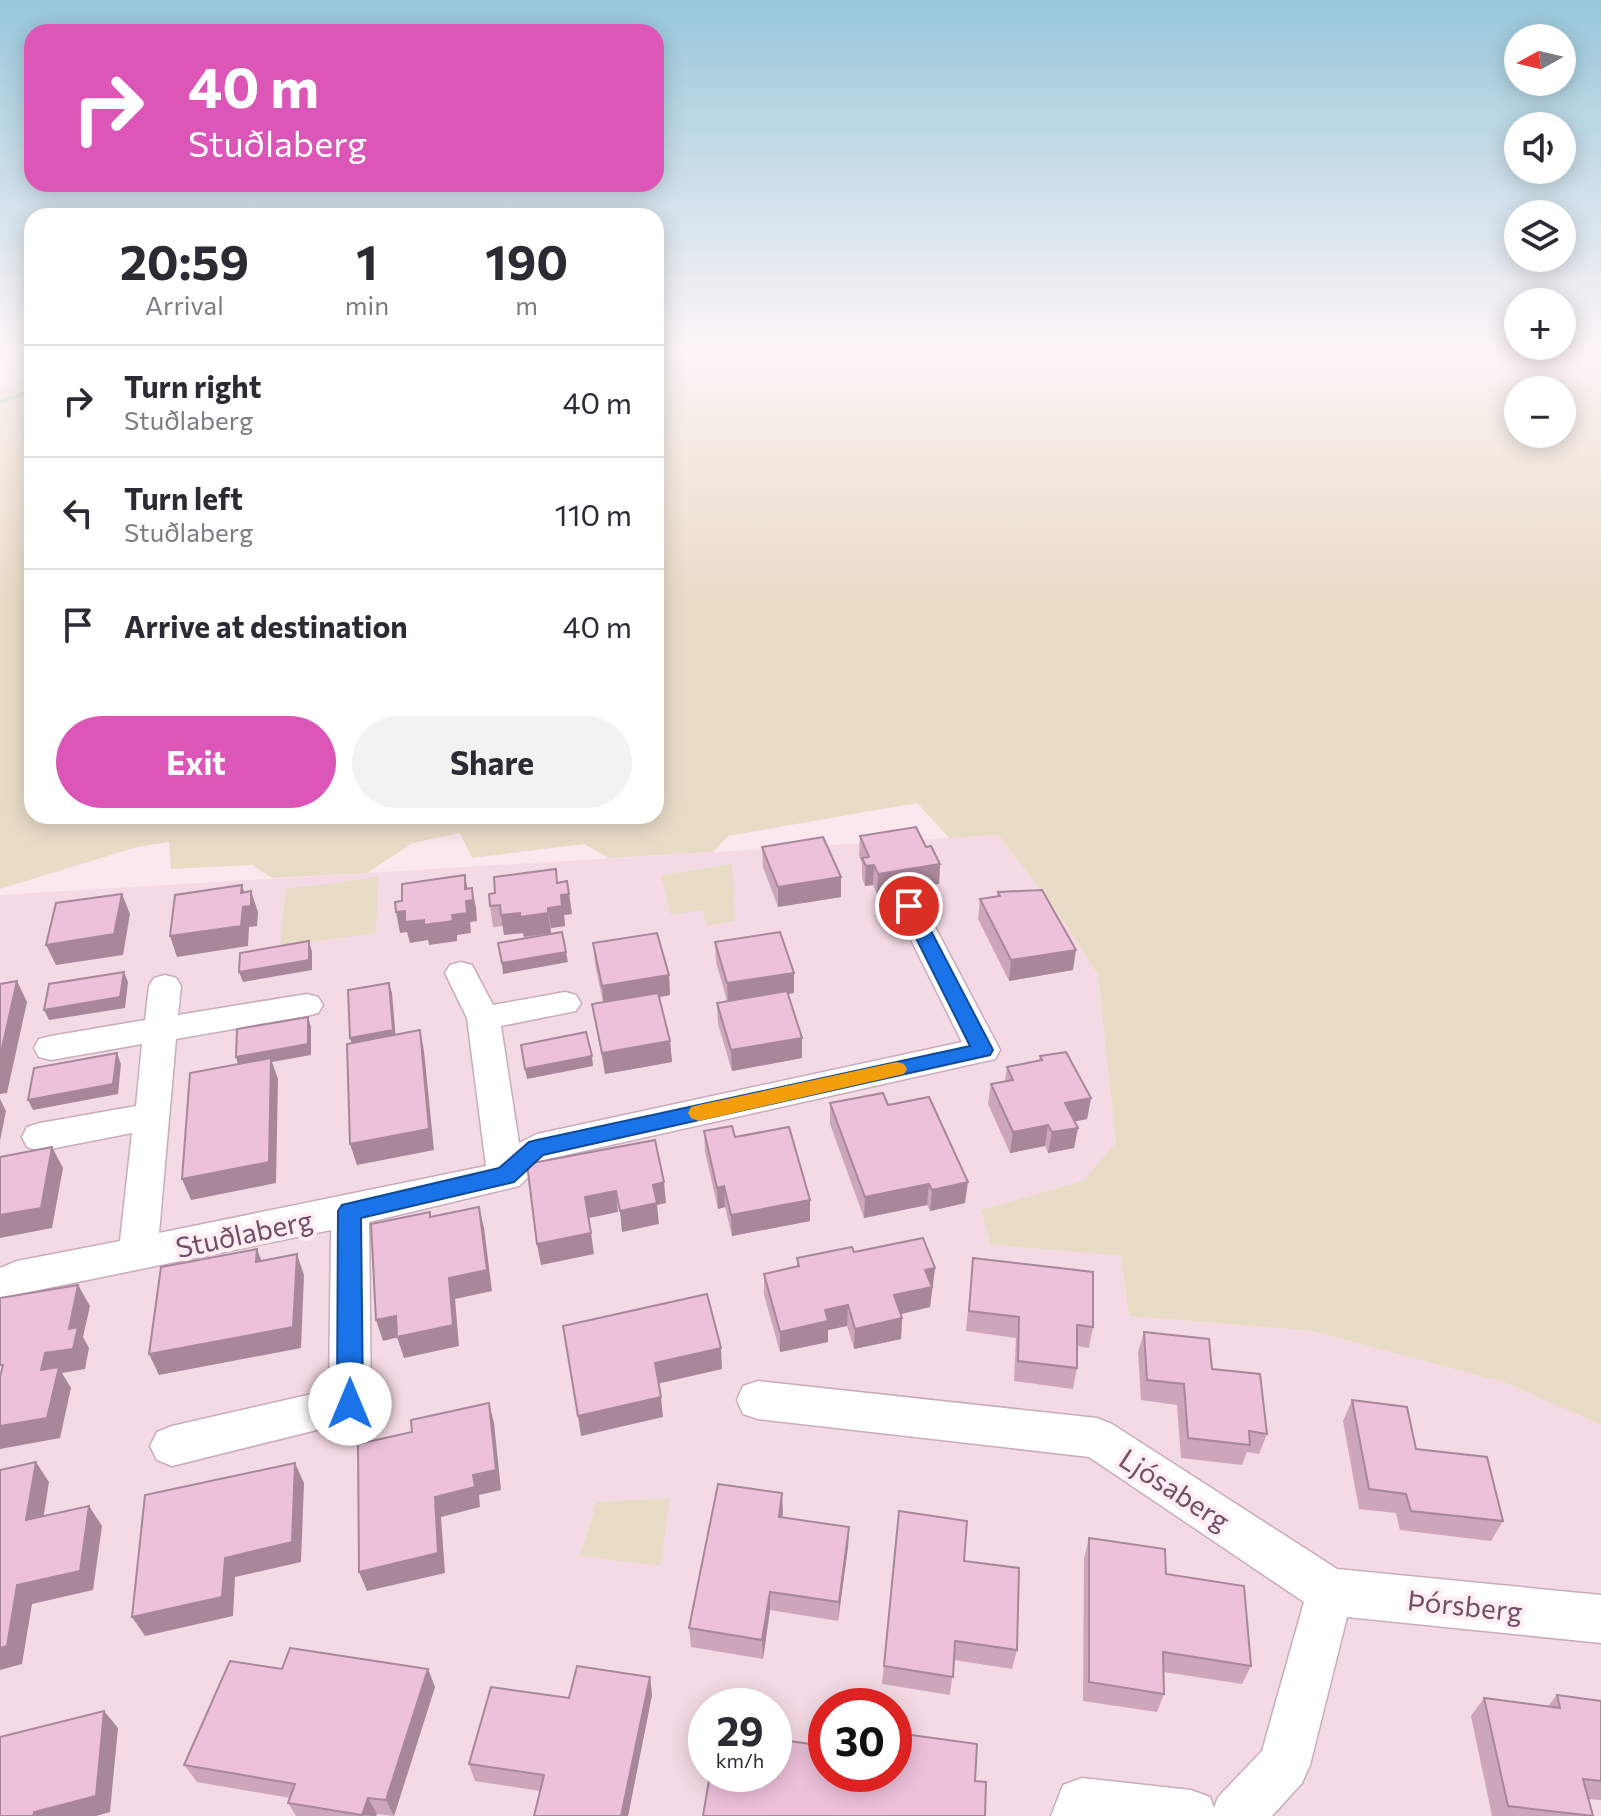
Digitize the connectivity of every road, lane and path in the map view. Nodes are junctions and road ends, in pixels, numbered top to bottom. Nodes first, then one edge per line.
1 (909, 906) dead end
2 (461, 973) dead end
3 (165, 986) dead end
4 (565, 1003) dead end
5 (307, 1005) dead end
6 (483, 1018) junction
7 (161, 1030) junction
8 (51, 1048) dead end
9 (152, 1116) junction
10 (40, 1137) dead end
11 (506, 1176) junction
12 (350, 1211) junction
13 (138, 1255) junction
14 (0, 1286) edge
15 (758, 1400) dead end
16 (172, 1446) dead end
17 (1330, 1592) junction
18 (1601, 1619) edge
19 (1077, 1816) edge
20 (1191, 1816) edge
21 (1237, 1816) edge

1 - 11 street, Stuðlaberg
2 - 6 street
3 - 7 street, Stuðlaberg
4 - 6 street
5 - 7 street
6 - 11 street
7 - 8 street
7 - 9 street, Stuðlaberg
9 - 10 street
9 - 13 street, Stuðlaberg
11 - 12 street, Stuðlaberg
12 - 13 street, Stuðlaberg
12 - 16 street, Stuðlaberg
13 - 14 street, Stuðlaberg
15 - 17 street, Ljósaberg
17 - 18 street, Þórsberg
17 - 21 street
19 - 20 street

